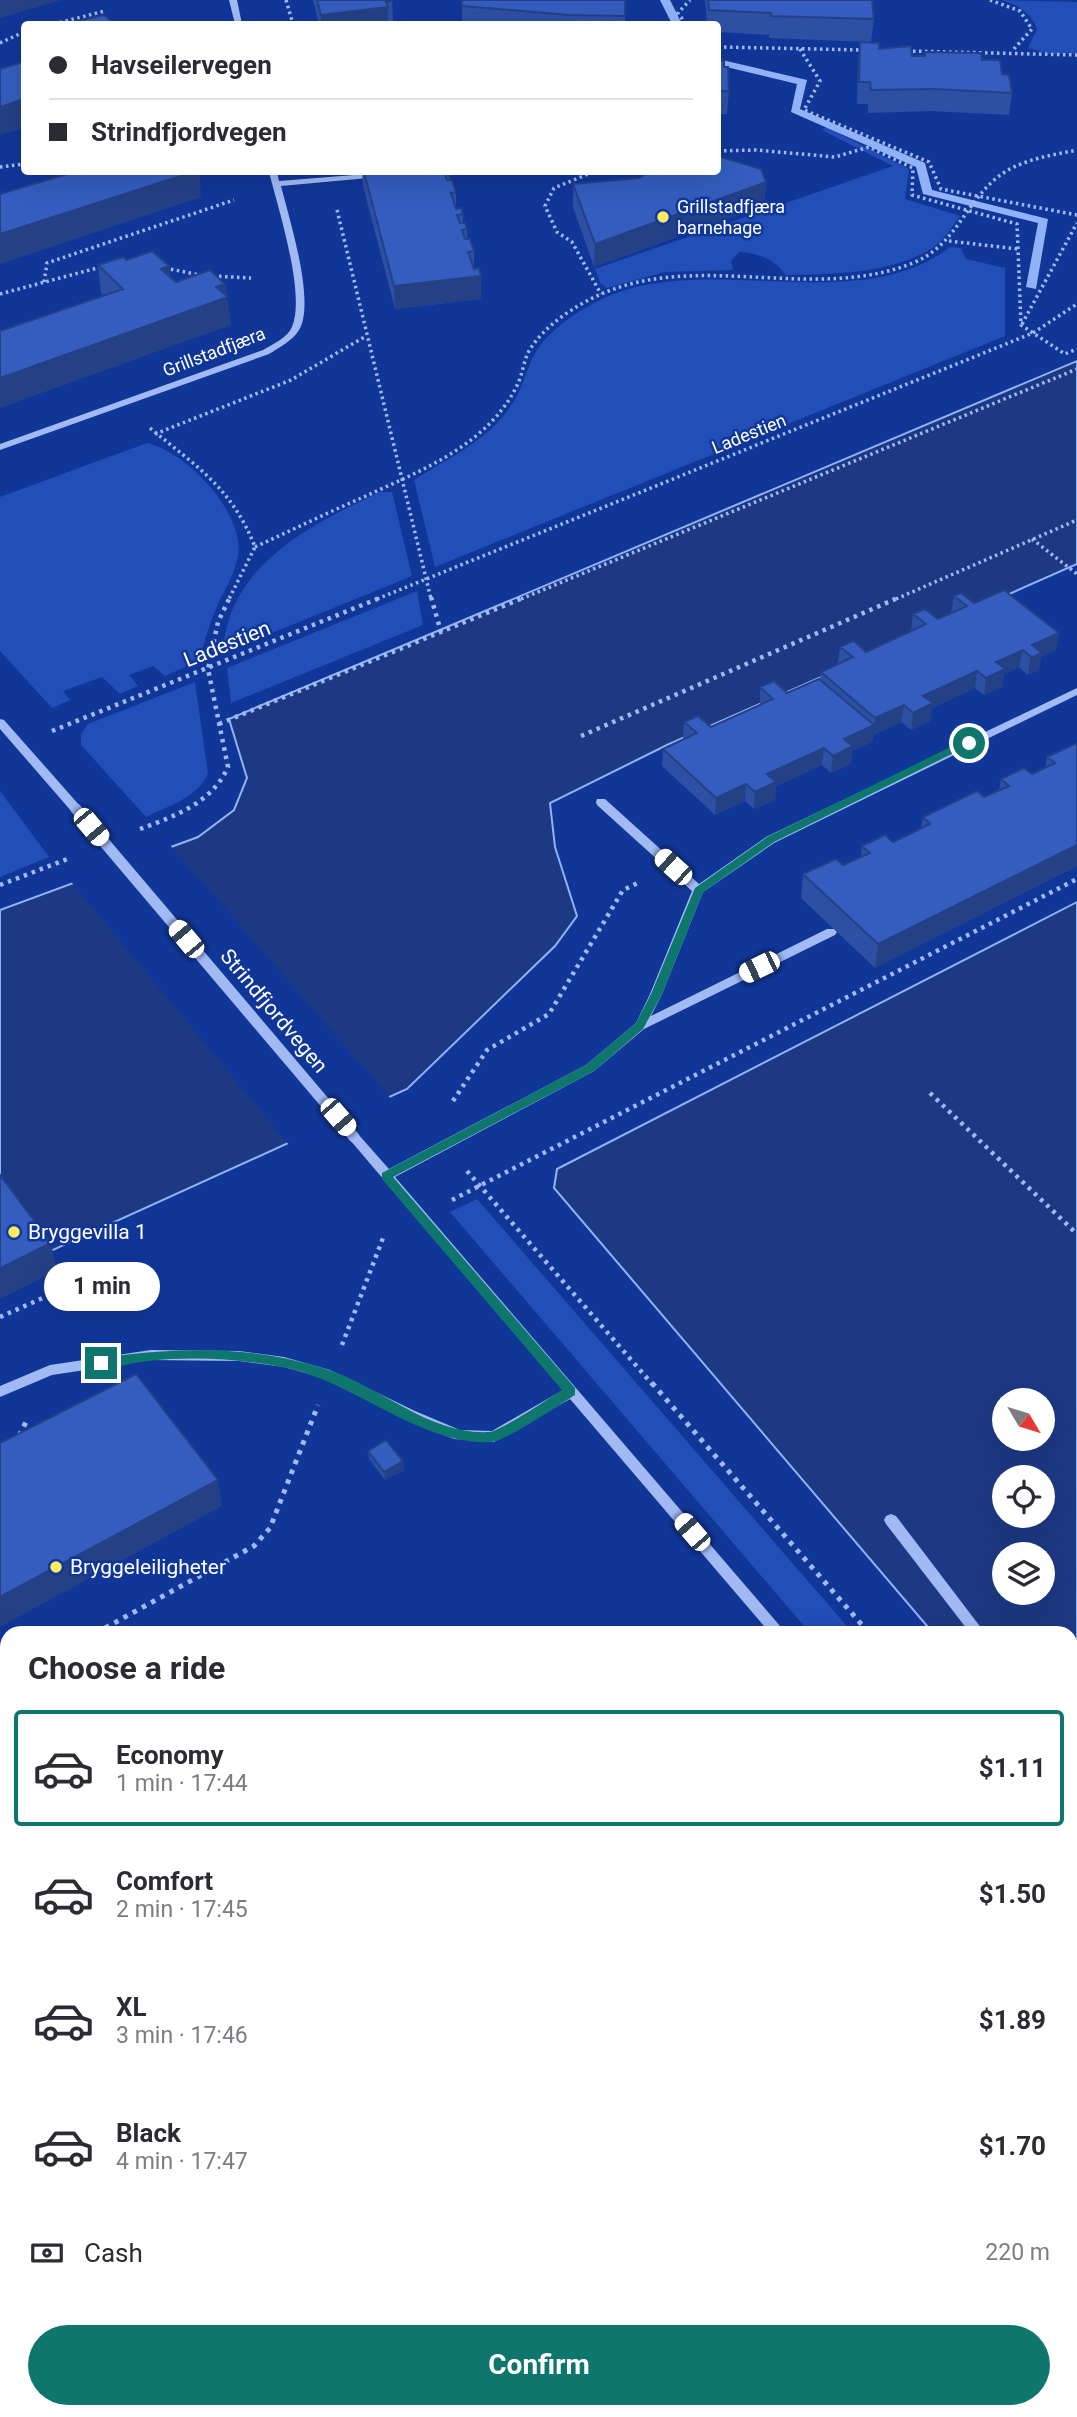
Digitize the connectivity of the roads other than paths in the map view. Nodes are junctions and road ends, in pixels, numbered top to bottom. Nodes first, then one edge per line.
1 (233, 0) edge
2 (238, 21) edge
3 (274, 175) edge
4 (380, 175) edge
5 (276, 184) junction
6 (0, 447) edge
7 (1077, 691) edge
8 (0, 722) edge
9 (601, 802) dead end
10 (76, 809) joint
11 (698, 890) junction
12 (831, 932) edge
13 (640, 1026) junction
14 (386, 1176) junction
15 (0, 1392) edge
16 (571, 1392) junction
17 (891, 1520) dead end
18 (773, 1626) edge
19 (973, 1626) edge

1 - 2 street
3 - 5 street, Grillstadfjæra
4 - 5 street
5 - 6 street, Grillstadfjæra
7 - 11 street
8 - 10 street, Strindfjordvegen
9 - 11 street
10 - 14 street, Strindfjordvegen, bridge
11 - 13 street
12 - 13 street
13 - 14 street
14 - 16 street, Strindfjordvegen
15 - 16 street
16 - 18 street, Strindfjordvegen
17 - 19 street

